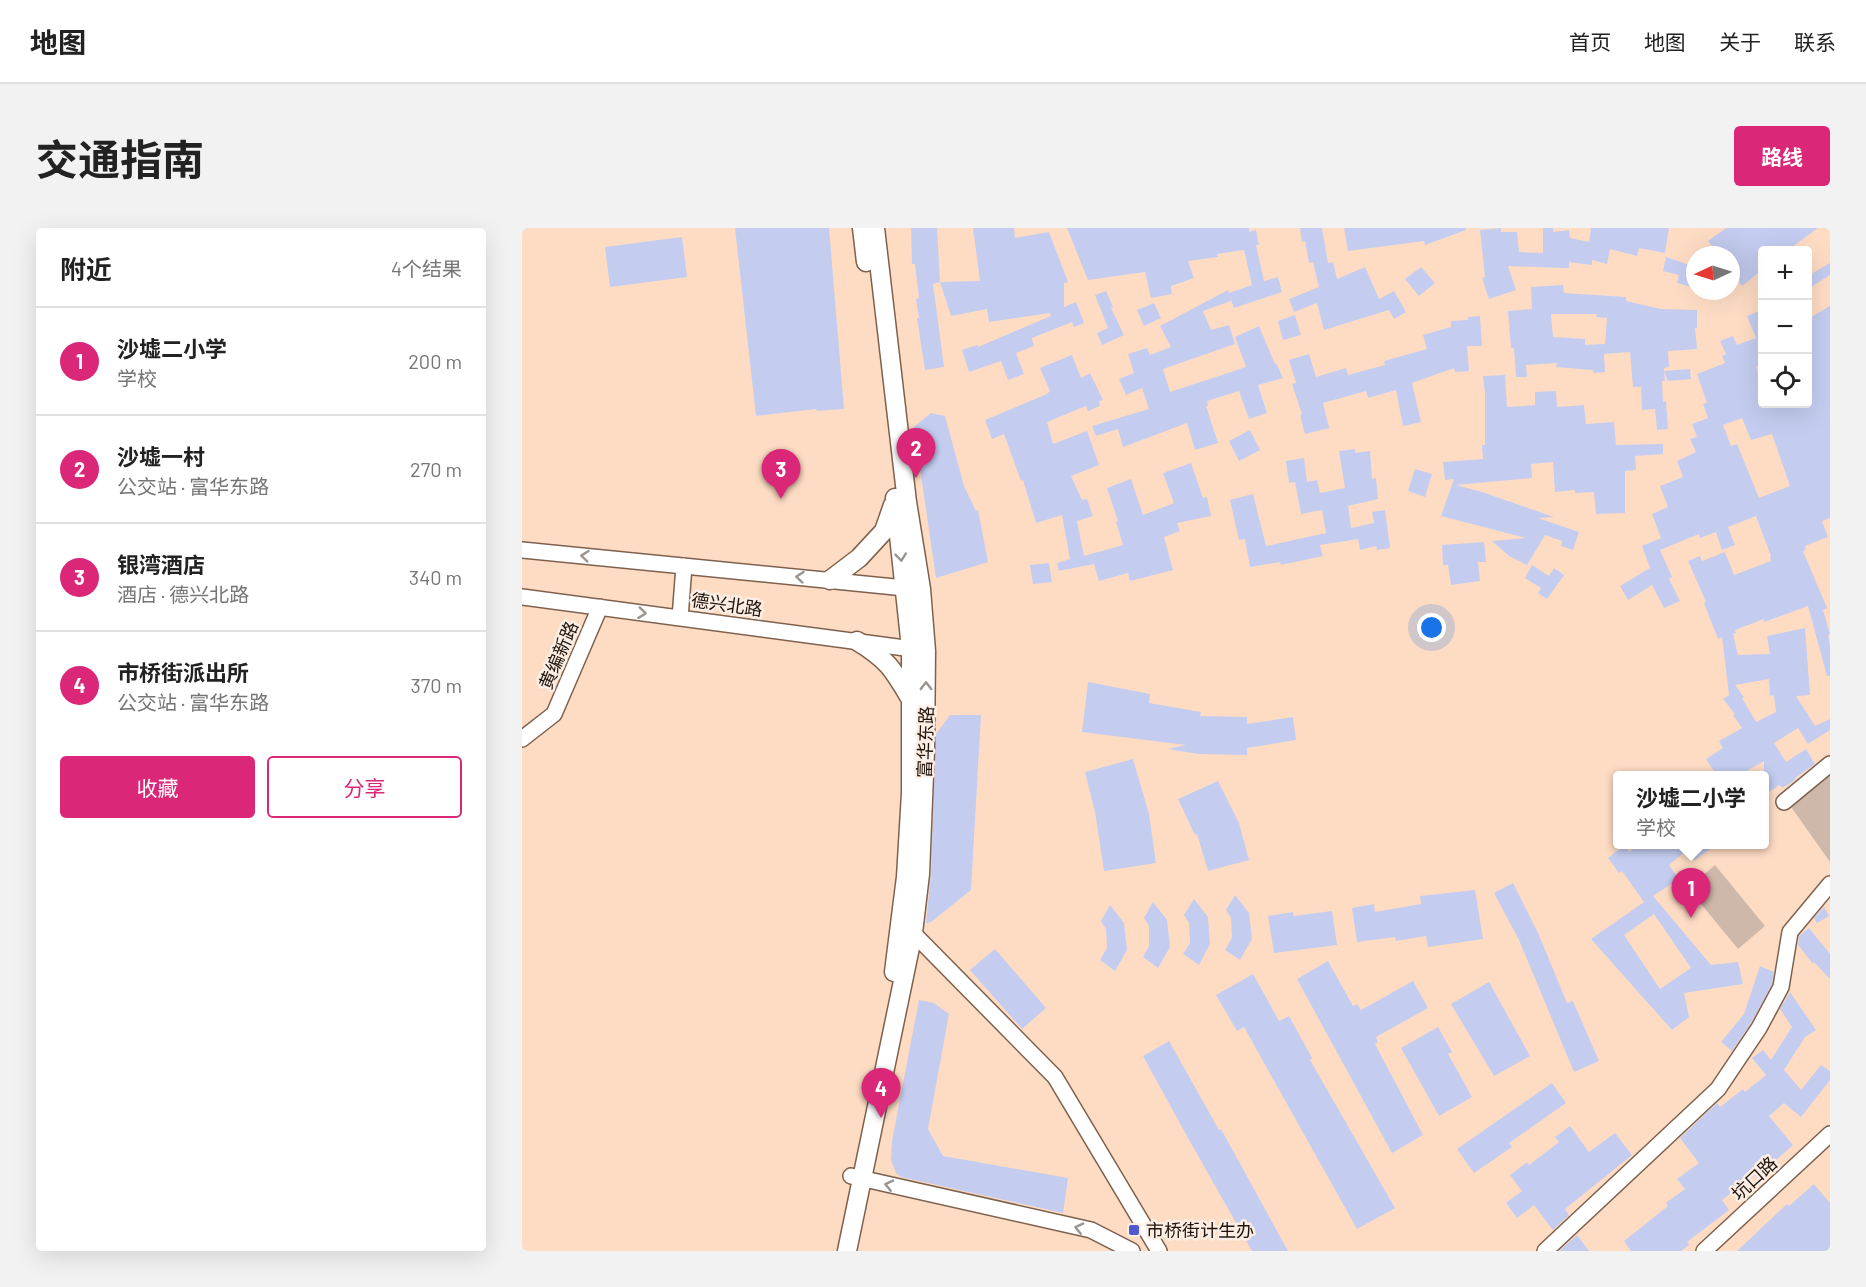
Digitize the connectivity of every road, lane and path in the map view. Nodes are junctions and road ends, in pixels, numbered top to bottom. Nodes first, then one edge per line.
1 (862, 228) edge
2 (875, 228) edge
3 (895, 497) junction
4 (522, 550) edge
5 (684, 566) junction
6 (830, 580) junction
7 (913, 588) junction
8 (522, 597) edge
9 (600, 607) junction
10 (680, 618) junction
11 (857, 641) junction
12 (919, 650) junction
13 (911, 700) junction
14 (522, 739) edge
15 (1830, 764) edge
16 (1785, 802) dead end
17 (1830, 884) edge
18 (914, 933) junction
19 (1830, 1134) edge
20 (857, 1178) junction
21 (1709, 1249) edge
22 (835, 1251) edge
23 (848, 1251) edge
24 (1132, 1251) edge
25 (1159, 1251) edge
26 (1545, 1251) edge

1 - 3 main road, 富华东路
2 - 7 main road, 富华东路
3 - 6 main road
3 -> 7 main road, 富华东路
5 -> 4 street, 德兴北路
6 -> 5 street, 德兴北路
5 - 10 street
6 - 7 street, 德兴北路
7 - 12 main road, 富华东路
8 - 9 street, 德兴北路
9 -> 10 street, 德兴北路
9 - 14 street, 黄编新路
10 - 11 street, 德兴北路
11 - 12 street, 德兴北路
11 - 13 main road
12 - 13 main road, 富华东路
18 -> 12 main road, 富华东路
13 - 20 main road, 富华东路
15 - 16 street
17 - 26 street
18 - 20 main road, 富华东路
18 - 25 street
19 - 21 street, 坑口路
20 - 22 main road, 富华东路
20 - 23 main road, 富华东路
24 -> 20 street

